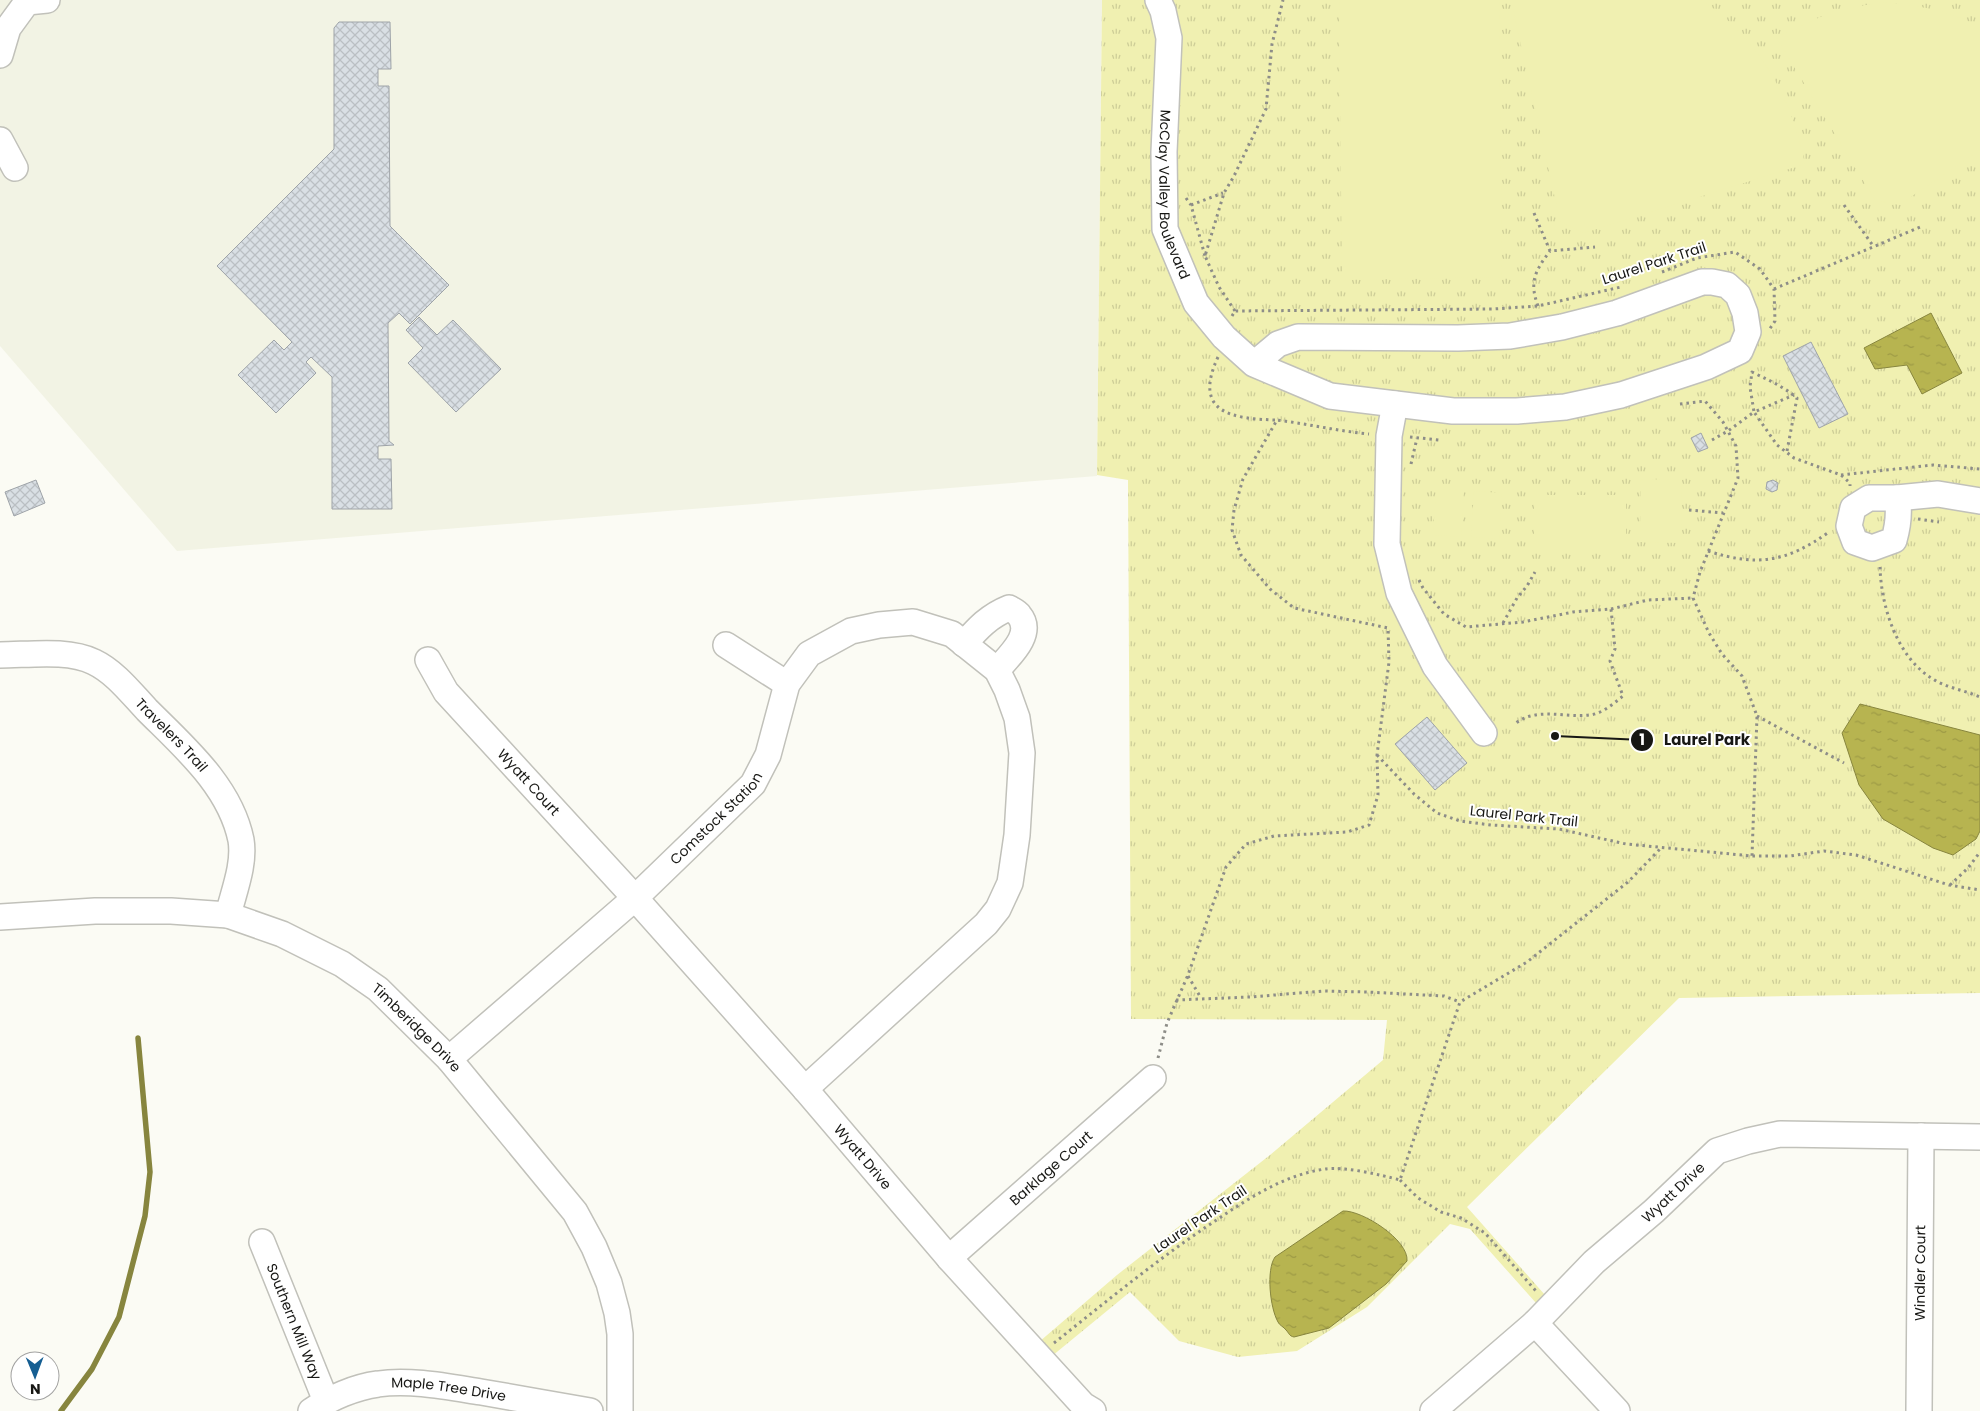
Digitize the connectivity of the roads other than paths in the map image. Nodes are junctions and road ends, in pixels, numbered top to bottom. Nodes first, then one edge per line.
1 (1158, 0) edge
2 (33, 1) edge
3 (0, 55) edge
4 (0, 140) edge
5 (15, 168) dead end
6 (1254, 364) junction
7 (1395, 404) junction
8 (1897, 498) dead end
9 (1980, 501) edge
10 (964, 644) junction
11 (726, 645) dead end
12 (0, 655) edge
13 (428, 660) dead end
14 (997, 670) junction
15 (787, 684) junction
16 (1484, 732) dead end
17 (635, 898) junction
18 (228, 914) junction
19 (0, 917) edge
20 (449, 1058) junction
21 (1153, 1078) road end
22 (805, 1089) junction
23 (1921, 1136) junction
24 (1980, 1137) edge
25 (262, 1242) dead end
26 (949, 1258) junction
27 (1542, 1315) junction
28 (318, 1406) edge
29 (590, 1411) edge
30 (620, 1411) edge
31 (1093, 1411) edge
32 (1433, 1411) edge
33 (1617, 1411) edge
34 (1919, 1411) edge

1 - 6 street, McClay Valley Boulevard
2 - 3 street
4 - 5 street
6 - 7 street, McClay Valley Boulevard
6 - 7 street, McClay Valley Boulevard
7 - 16 street
8 - 9 street
10 - 14 street, Comstock Station
10 - 14 street
10 - 15 street, Comstock Station
11 - 15 street
12 - 18 street, Travelers Trail
13 - 17 street, Wyatt Court
14 - 22 street, Comstock Station
15 - 17 street, Comstock Station
17 - 20 street, Comstock Station
17 - 22 street, Wyatt Drive
18 - 19 street, Timberidge Drive
18 - 20 street, Timberidge Drive
20 - 30 street, Timberidge Drive
21 - 26 street, Barklage Court
22 - 26 street, Wyatt Drive
23 - 24 street, Wyatt Drive
23 - 27 street, Wyatt Drive
23 - 34 street, Windler Court
25 - 28 street, Southern Mill Way
26 - 31 street, Wyatt Drive
27 - 32 street, Wyatt Drive
27 - 33 street
28 - 29 street, Maple Tree Drive

